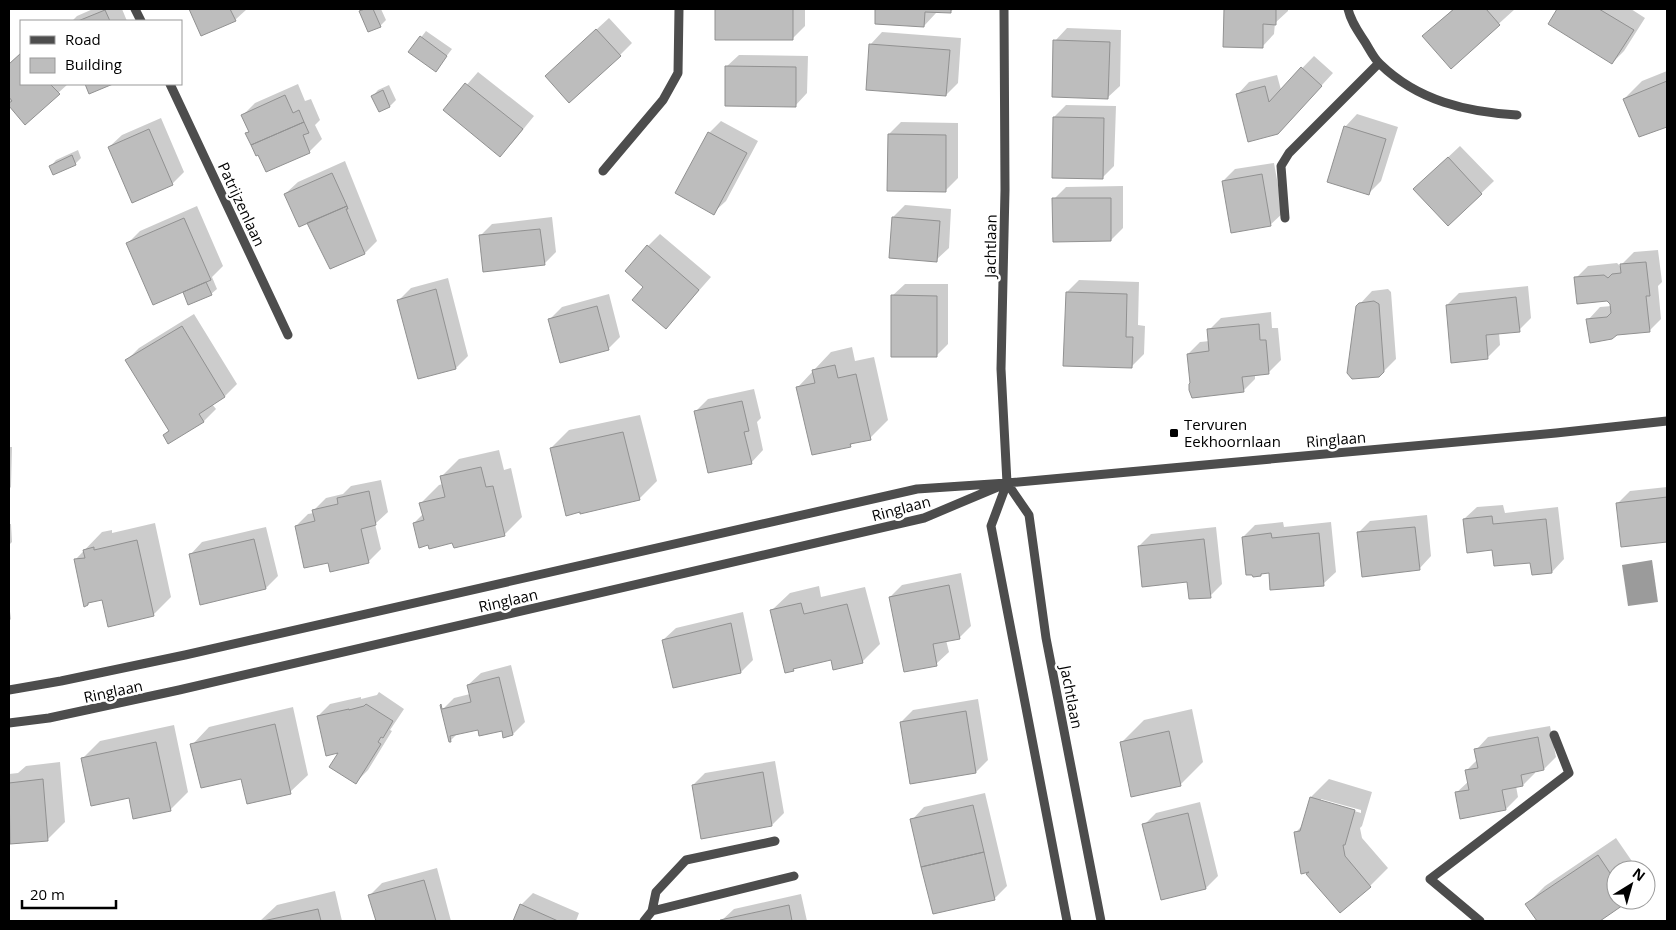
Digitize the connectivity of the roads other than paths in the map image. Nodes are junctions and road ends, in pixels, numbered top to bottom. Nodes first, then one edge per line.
1 (679, 9) edge
2 (1004, 9) edge
3 (1348, 9) edge
4 (1379, 64) junction
5 (170, 85) edge
6 (1517, 115) dead end
7 (603, 170) dead end
8 (1285, 218) dead end
9 (288, 335) dead end
10 (1667, 421) edge
11 (1007, 484) junction
12 (9, 690) edge
13 (9, 723) edge
14 (1554, 735) dead end
15 (775, 841) dead end
16 (794, 876) dead end
17 (652, 911) junction
18 (644, 921) edge
19 (1067, 921) edge
20 (1101, 921) edge
21 (1480, 921) edge

1 - 7 street
2 - 11 street, Jachtlaan
3 - 4 street
4 - 6 street
4 - 8 street
5 - 9 street, Patrijzenlaan
10 - 11 street, Ringlaan
11 - 12 street, Ringlaan
11 - 13 street, Ringlaan
11 - 19 street, Jachtlaan
11 - 20 street, Jachtlaan
14 - 21 street
15 - 17 street
16 - 17 street
17 - 18 street

